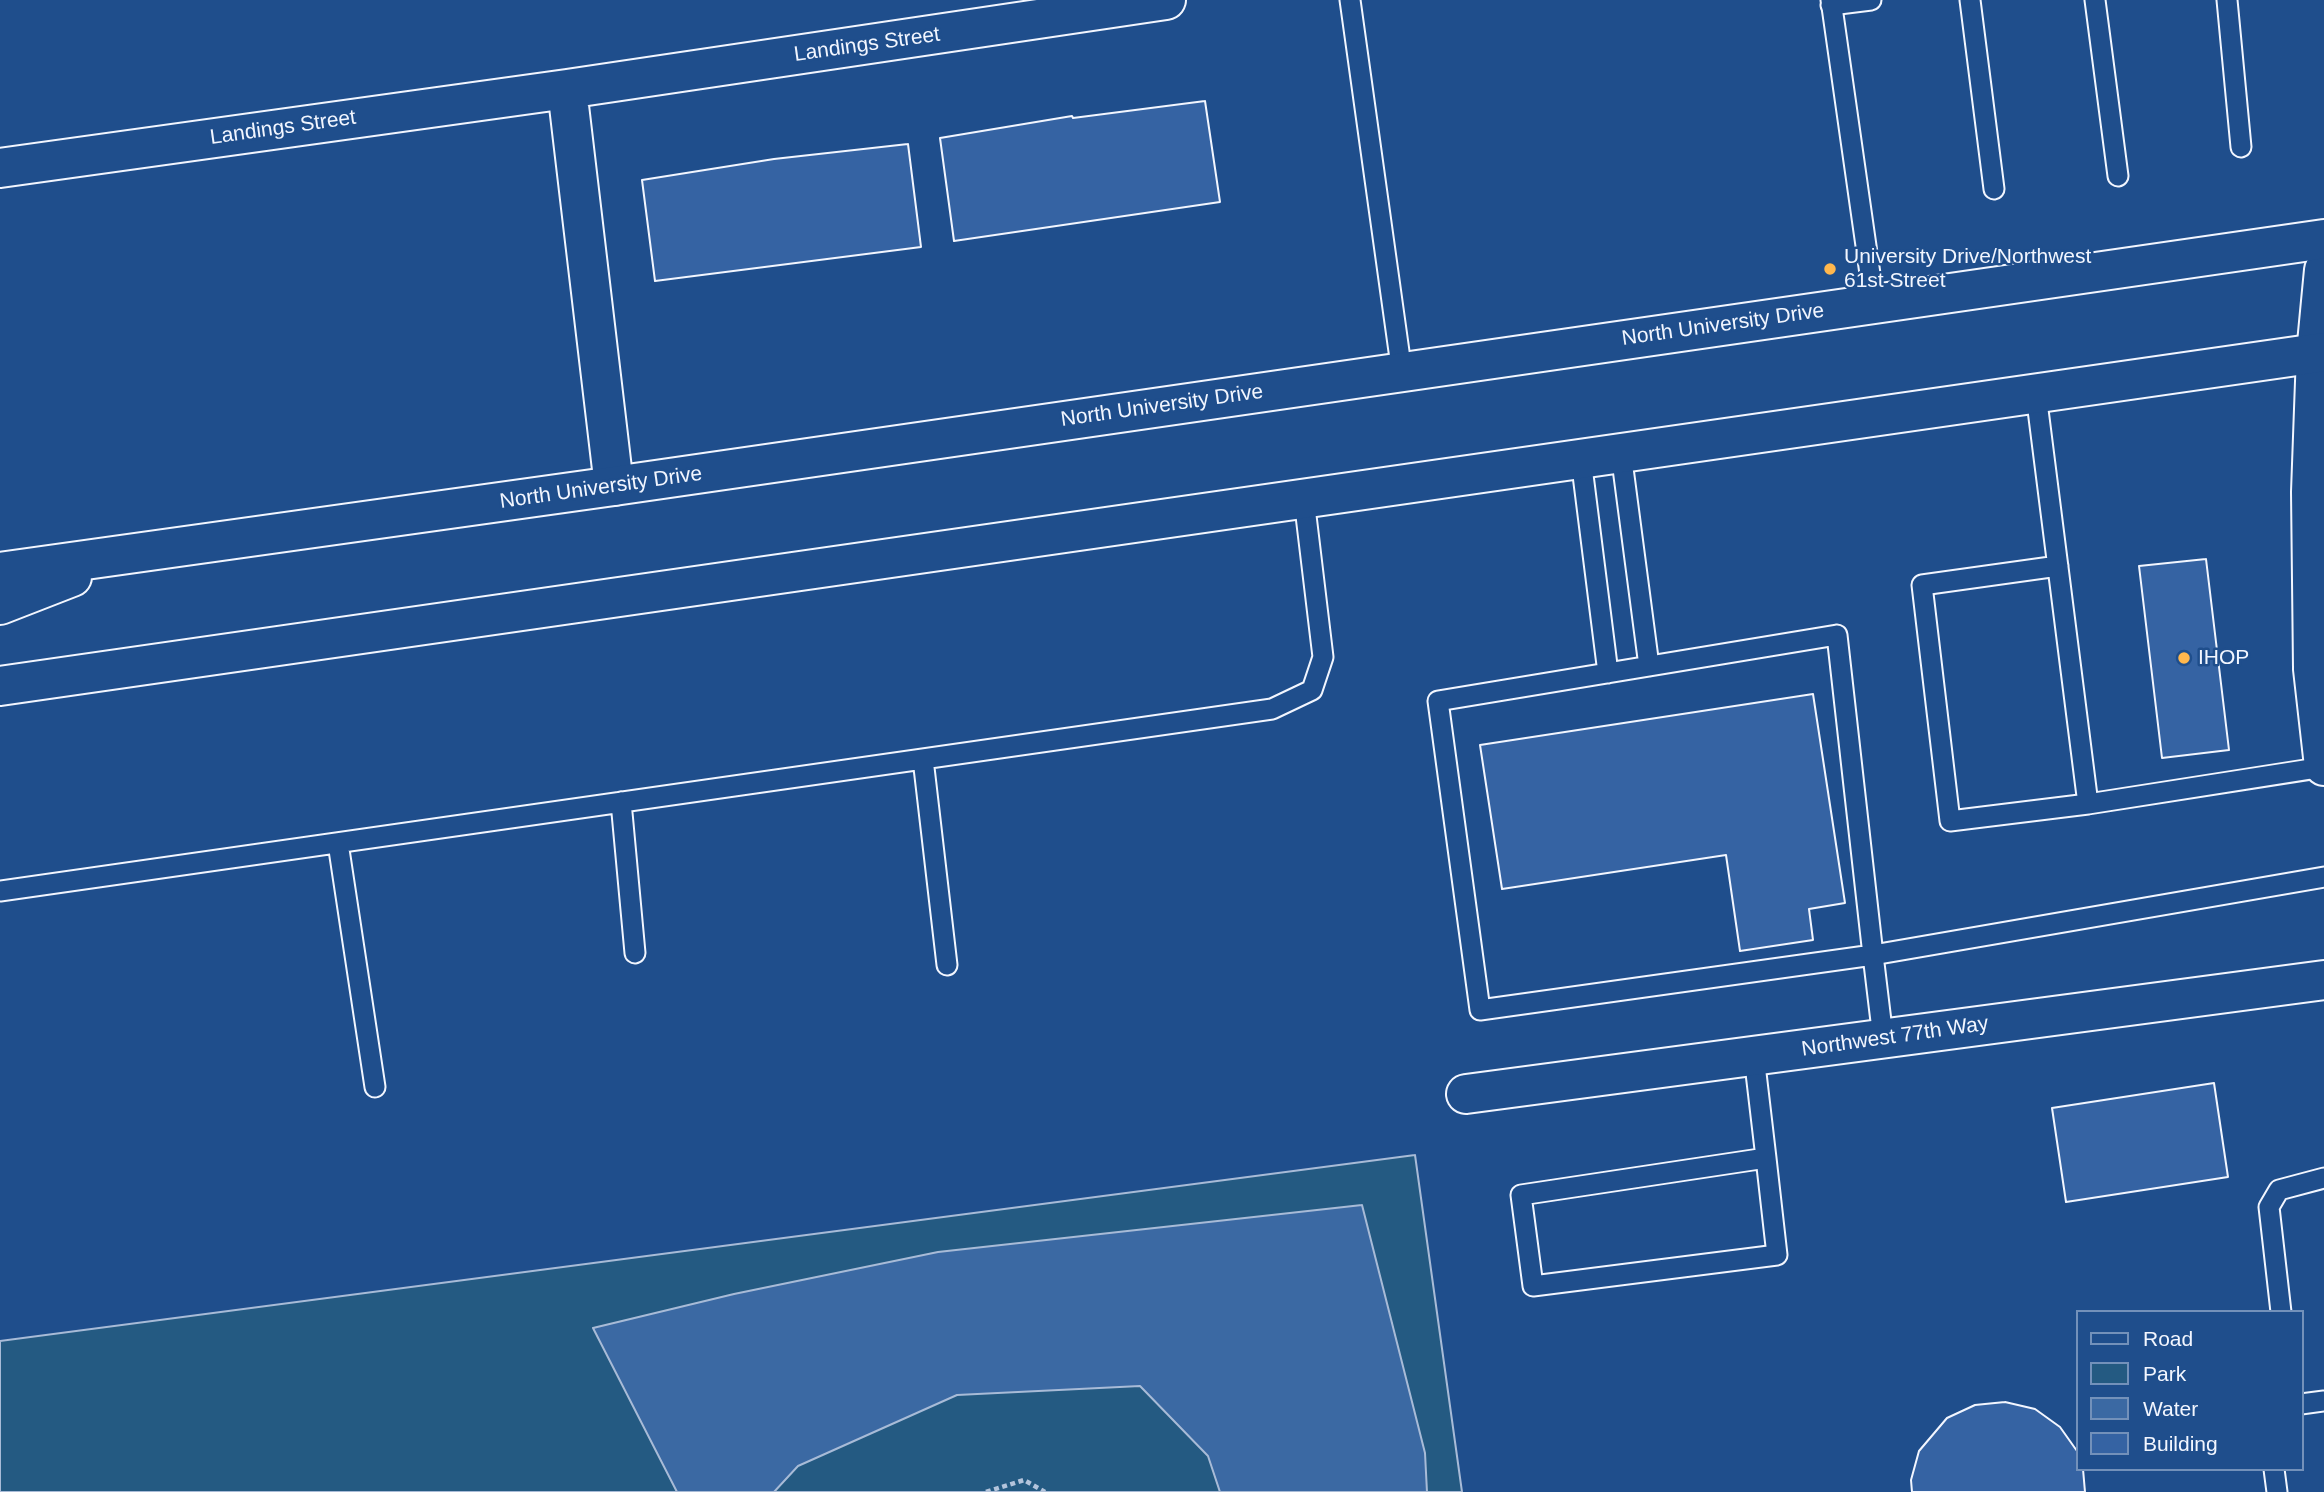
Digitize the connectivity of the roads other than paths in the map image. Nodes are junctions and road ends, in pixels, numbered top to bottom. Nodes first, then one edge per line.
1 (1166, 0) edge
2 (1350, 0) edge
3 (1871, 0) edge
4 (1970, 0) edge
5 (2095, 0) edge
6 (2227, 0) edge
7 (1831, 3) edge
8 (567, 89) junction
9 (2241, 147) dead end
10 (0, 168) edge
11 (2118, 176) dead end
12 (1994, 189) dead end
13 (2324, 239) edge
14 (2324, 270) edge
15 (1874, 302) junction
16 (2320, 353) edge
17 (1402, 373) junction
18 (2036, 394) junction
19 (1621, 453) junction
20 (1581, 459) junction
21 (614, 486) junction
22 (1304, 499) junction
23 (133, 553) junction
24 (2058, 566) junction
25 (0, 572) edge
26 (0, 605) edge
27 (1649, 666) junction
28 (1608, 673) junction
29 (0, 686) edge
30 (923, 759) junction
31 (2324, 766) edge
32 (621, 802) junction
33 (2088, 804) junction
34 (338, 843) junction
35 (2324, 877) edge
36 (0, 891) edge
37 (635, 953) dead end
38 (1873, 955) junction
39 (947, 965) dead end
40 (2324, 980) edge
41 (1883, 1038) junction
42 (1754, 1056) junction
43 (375, 1087) dead end
44 (1466, 1094) dead end
45 (1766, 1158) junction
46 (2324, 1178) edge
47 (2281, 1310) edge
48 (2324, 1401) edge
49 (2303, 1404) edge
50 (2274, 1471) edge
51 (2277, 1492) edge

1 - 8 main road, Landings Street
2 - 17 lane
3 - 7 lane
4 - 12 lane
5 - 11 lane
6 - 9 lane
7 - 15 lane
8 - 10 main road, Landings Street
8 - 21 main road
13 - 15 main road, North University Drive
14 - 16 main road
15 - 17 main road, North University Drive
16 - 18 main road
16 - 31 main road
17 - 21 main road, North University Drive
18 - 19 main road
18 - 24 lane
19 - 20 main road
19 - 27 lane
20 - 22 main road
20 - 28 lane
21 - 23 main road, North University Drive
22 - 29 main road
22 - 30 lane
23 - 25 main road, North University Drive
23 - 26 main road
24 - 33 lane
24 - 33 lane
27 - 28 lane
27 - 38 lane
28 - 38 lane
30 - 32 lane
30 - 39 lane
31 - 33 lane
32 - 34 lane
32 - 37 lane
34 - 36 lane
34 - 43 lane
35 - 38 lane
38 - 41 lane
40 - 41 main road, Northwest 77th Way
41 - 42 main road, Northwest 77th Way
42 - 44 main road, Northwest 77th Way
42 - 45 lane
45 - 45 lane
46 - 47 lane
48 - 49 lane
50 - 51 lane

